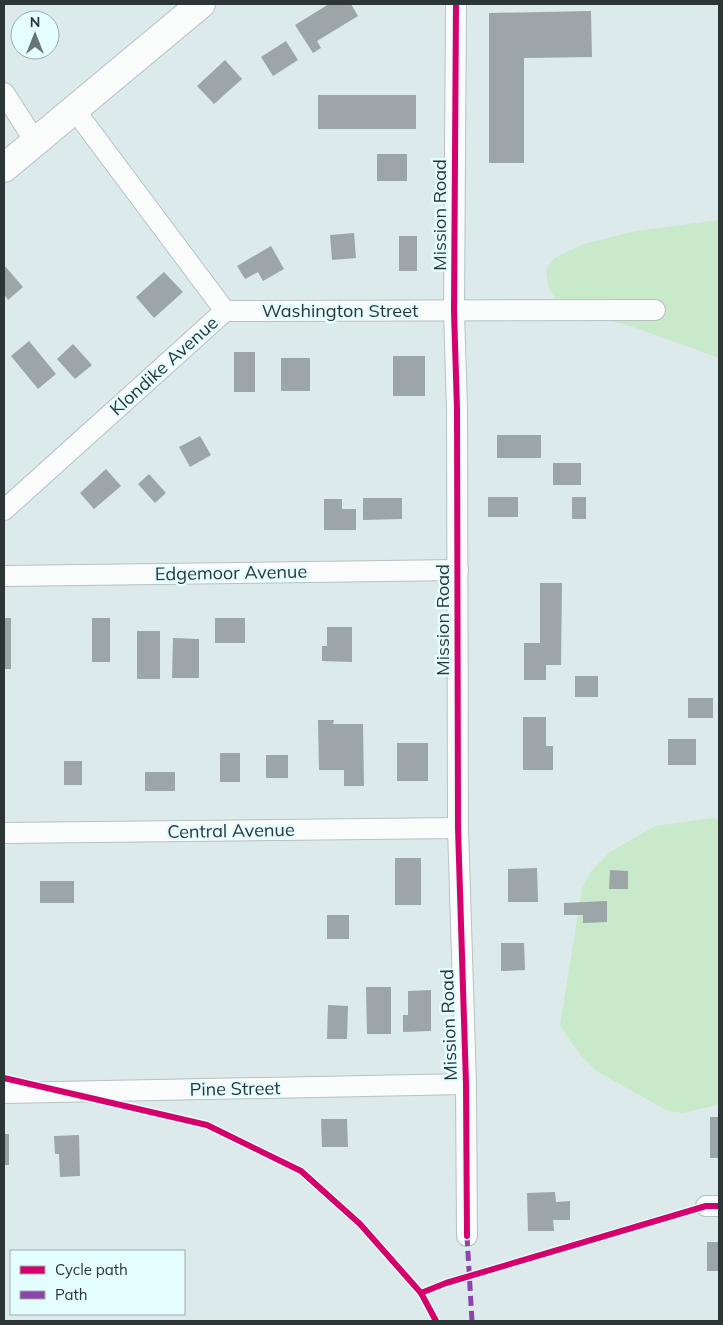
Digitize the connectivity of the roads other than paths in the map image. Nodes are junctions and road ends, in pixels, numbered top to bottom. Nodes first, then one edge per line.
1 (201, 4) edge
2 (456, 4) edge
3 (4, 92) edge
4 (74, 109) junction
5 (35, 141) junction
6 (4, 168) edge
7 (655, 310) dead end
8 (225, 311) junction
9 (454, 311) junction
10 (4, 510) edge
11 (458, 570) junction
12 (4, 576) edge
13 (458, 828) junction
14 (4, 833) edge
15 (466, 1084) junction
16 (4, 1093) edge
17 (467, 1236) dead end

1 - 4 main road
2 - 9 street, Mission Road
3 - 5 street
4 - 5 main road
4 - 8 street, Klondike Avenue
5 - 6 main road
7 - 9 street, Washington Street
8 - 9 street, Washington Street
8 - 10 street, Klondike Avenue
9 - 11 street, Mission Road
11 - 12 street, Edgemoor Avenue
11 - 13 street, Mission Road
13 - 14 street, Central Avenue
13 - 15 street, Mission Road
15 - 16 street, Pine Street
15 - 17 street, Mission Road

